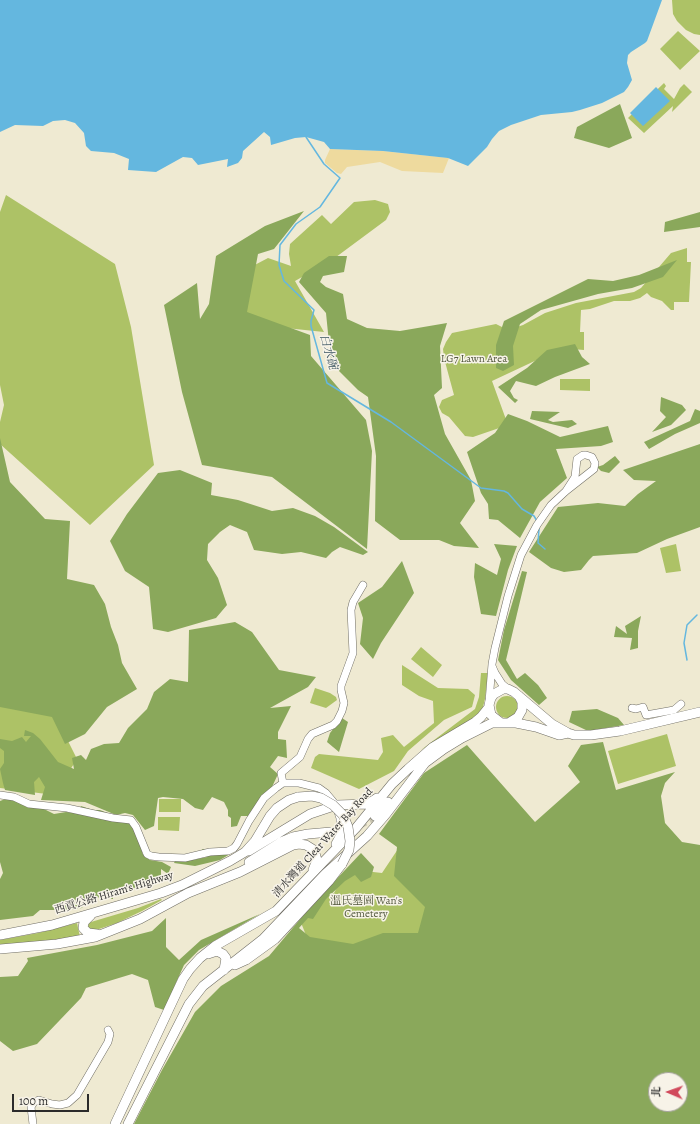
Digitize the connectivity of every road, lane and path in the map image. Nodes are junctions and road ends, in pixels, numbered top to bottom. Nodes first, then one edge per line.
1 (576, 465) junction
2 (589, 474) junction
3 (566, 491) junction
4 (363, 585) dead end
5 (492, 664) junction
6 (508, 689) junction
7 (517, 694) junction
8 (681, 704) dead end
9 (489, 705) junction
10 (632, 708) dead end
11 (700, 712) edge
12 (505, 722) junction
13 (568, 733) junction
14 (422, 767) junction
15 (283, 783) junction
16 (392, 784) junction
17 (0, 795) edge
18 (336, 805) junction
19 (375, 816) tunnel mouth
20 (331, 832) tunnel mouth
21 (330, 854) junction
22 (230, 861) junction
23 (307, 879) junction
24 (208, 884) junction
25 (96, 912) junction
26 (110, 931) junction
27 (0, 934) edge
28 (0, 949) edge
29 (200, 958) junction
30 (224, 970) junction
31 (108, 1030) dead end
32 (33, 1124) edge
33 (115, 1124) edge
34 (128, 1124) edge

1 - 2 street
1 - 2 street
1 - 3 street
2 - 3 street
3 - 5 street
4 - 15 street
5 - 6 street
5 - 9 street
6 - 7 main road, 清水灣道 Clear Water Bay Road
6 - 9 main road, 清水灣道 Clear Water Bay Road
7 - 12 main road
7 - 13 main road, 清水灣道 Clear Water Bay Road
8 - 10 street
9 - 12 main road
9 - 16 main road, 清水灣道 Clear Water Bay Road
11 - 13 main road, 清水灣道 Clear Water Bay Road
12 - 13 main road, 清水灣道 Clear Water Bay Road
12 - 14 main road, 清水灣道 Clear Water Bay Road
14 - 19 main road
14 - 30 main road, 清水灣道 Clear Water Bay Road
15 - 17 street
15 - 18 street
16 - 18 main road
16 - 21 main road, 清水灣道 Clear Water Bay Road
18 - 21 main road
18 - 22 main road
20 - 24 main road
21 - 23 main road, 清水灣道 Clear Water Bay Road
22 - 25 main road, 西貢公路 Hiram's Highway
22 - 30 main road, 西貢公路 Hiram's Highway, bridge
23 - 24 main road, 西貢公路 Hiram's Highway
23 - 29 main road, 清水灣道 Clear Water Bay Road
24 - 26 main road, 西貢公路 Hiram's Highway
25 - 26 main road
25 - 27 main road, 西貢公路 Hiram's Highway
26 - 28 main road, 西貢公路 Hiram's Highway
29 - 30 main road
29 - 33 main road, 清水灣道 Clear Water Bay Road
30 - 34 main road, 清水灣道 Clear Water Bay Road
31 - 32 street

